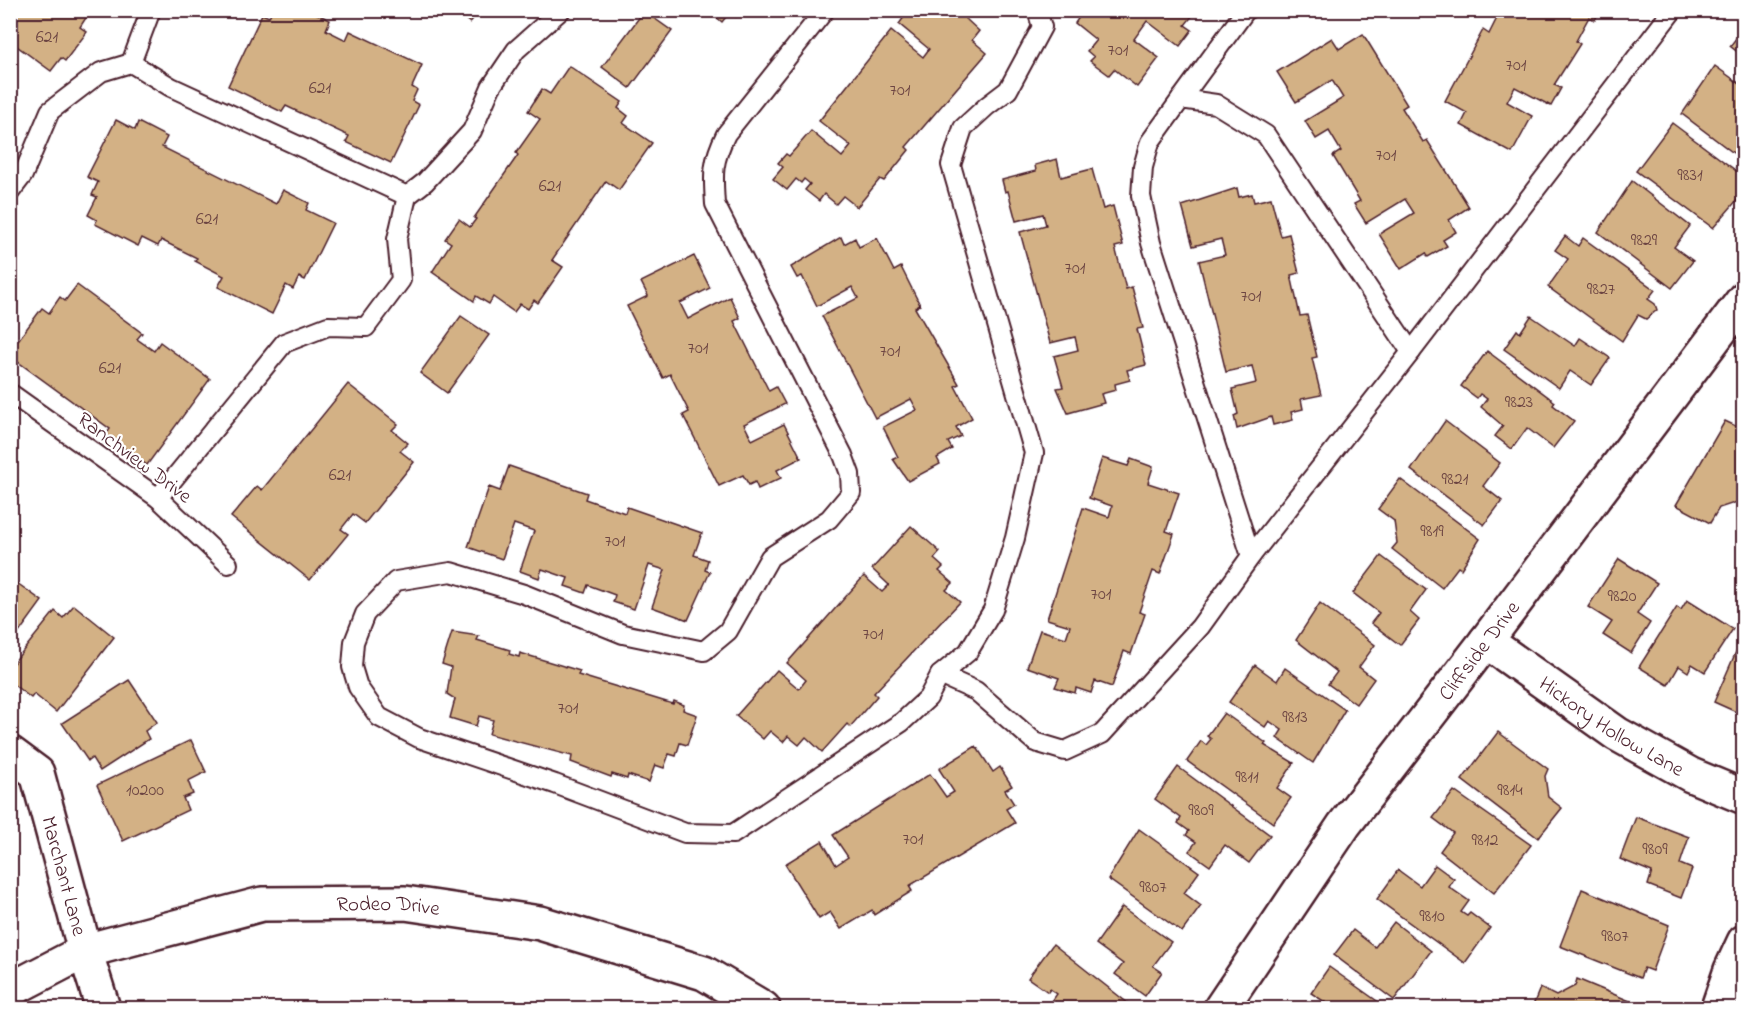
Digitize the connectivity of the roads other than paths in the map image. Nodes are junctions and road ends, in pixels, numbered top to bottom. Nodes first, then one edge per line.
1 (151, 10) edge
2 (561, 10) edge
3 (825, 10) edge
4 (1037, 10) edge
5 (1246, 10) edge
6 (1673, 10) edge
7 (131, 63) junction
8 (1181, 99) junction
9 (10, 192) edge
10 (407, 196) junction
11 (1738, 318) edge
12 (1411, 352) junction
13 (10, 393) edge
14 (158, 498) junction
15 (1251, 556) junction
16 (228, 564) dead end
17 (1486, 641) junction
18 (940, 675) junction
19 (10, 753) edge
20 (1743, 797) edge
21 (1743, 942) edge
22 (85, 951) junction
23 (10, 990) edge
24 (103, 1008) edge
25 (763, 1008) edge
26 (1221, 1008) edge
27 (1718, 1008) edge

1 - 7 lane
2 - 10 lane
3 - 18 lane
4 - 18 lane
5 - 8 lane
6 - 12 lane
7 - 9 lane
7 - 10 lane
8 - 12 lane
8 - 15 lane
10 - 14 lane
11 - 17 street, Cliffside Drive
12 - 15 lane
13 - 14 lane, Ranchview Drive
14 - 16 lane, Ranchview Drive
15 - 18 lane
17 - 20 street, Hickory Hollow Lane
17 - 26 street, Cliffside Drive
19 - 22 street, Marchant Lane
21 - 27 street
22 - 23 street, Rodeo Drive
22 - 24 street, Marchant Lane
22 - 25 street, Rodeo Drive

